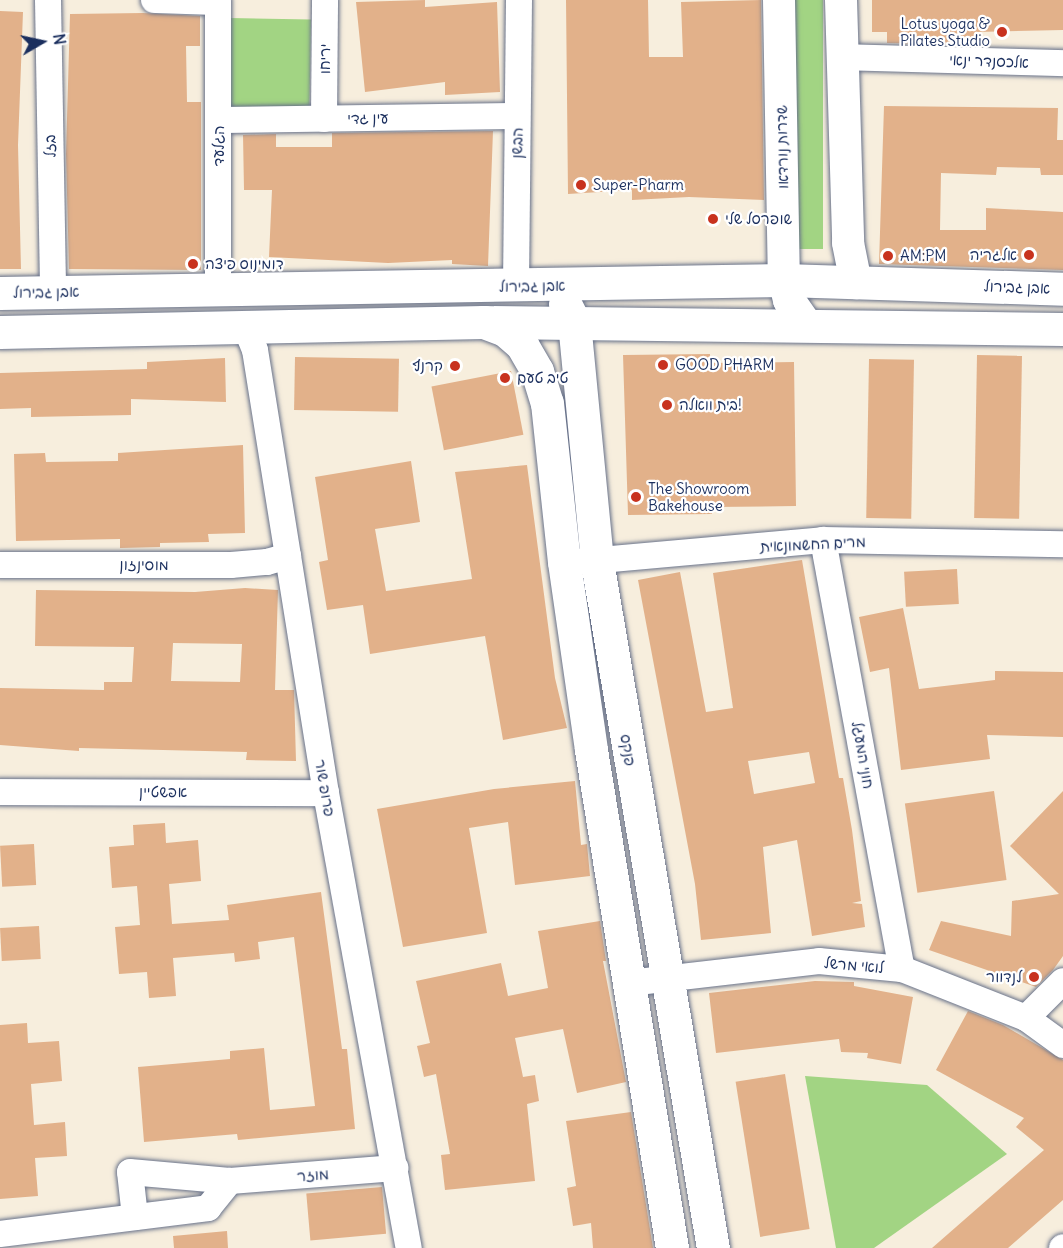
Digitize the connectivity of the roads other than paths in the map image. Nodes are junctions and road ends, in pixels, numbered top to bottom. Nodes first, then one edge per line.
1 (48, 0) edge
2 (154, 0) edge
3 (325, 0) edge
4 (519, 0) edge
5 (779, 0) edge
6 (841, 0) edge
7 (842, 57) junction
8 (1063, 63) edge
9 (517, 116) junction
10 (324, 119) junction
11 (219, 120) junction
12 (784, 280) junction
13 (856, 283) junction
14 (516, 286) junction
15 (218, 289) junction
16 (1063, 289) edge
17 (53, 292) junction
18 (0, 293) edge
19 (483, 322) junction
20 (574, 322) junction
21 (806, 324) junction
22 (246, 328) junction
23 (1063, 329) edge
24 (0, 332) edge
25 (823, 540) junction
26 (1063, 544) edge
27 (288, 556) junction
28 (597, 561) junction
29 (564, 562) junction
30 (0, 565) edge
31 (0, 792) edge
32 (326, 792) junction
33 (902, 969) junction
34 (665, 978) junction
35 (1063, 981) edge
36 (629, 983) junction
37 (1026, 1018) junction
38 (1063, 1045) edge
39 (395, 1168) junction
40 (230, 1181) junction
41 (135, 1217) junction
42 (0, 1233) edge
43 (409, 1248) edge
44 (672, 1248) edge
45 (713, 1248) edge

1 - 17 street, בזל
2 - 11 street, הגלעד
3 - 10 street, יריחו
4 - 9 street, הבשן
5 - 12 street, שדרות נורדאו
6 - 7 street
7 - 8 street, אלכסנדר ינאי
7 - 13 street
9 - 10 street, עין גדי
9 - 14 street, הבשן
10 - 11 street, עין גדי
11 - 15 street, הגלעד
12 - 13 main road, אבן גבירול
12 - 14 main road, אבן גבירול
12 - 21 street, שדרות נורדאו
13 - 16 main road, אבן גבירול
14 - 15 main road, אבן גבירול
14 - 20 main road
15 - 17 main road, אבן גבירול
17 - 18 main road, אבן גבירול
19 - 20 main road
19 - 22 main road
19 - 29 main road
20 - 21 main road
20 - 28 main road, פנקס
21 - 23 main road
22 - 24 main road
22 - 27 street, פרופ שור
25 - 26 street, מרים החשמונאית
25 - 28 street, מרים החשמונאית
25 - 33 street, חוני המעגל
27 - 30 street, מוסינזון
27 - 32 street, פרופ שור
28 - 29 street, מרים החשמונאית
28 - 34 main road, פנקס
29 - 36 main road
31 - 32 street, אפשטיין
32 - 39 street, פרופ שור
33 - 34 street, לואי מרשל
33 - 37 street, לואי מרשל
34 - 36 street, לואי מרשל
34 - 45 main road, פנקס
35 - 37 street
36 - 44 main road
37 - 38 street, לואי מרשל
39 - 40 street, מוזר
39 - 43 street, פרופ שור
40 - 41 street
40 - 41 street, מוזר
41 - 42 street

